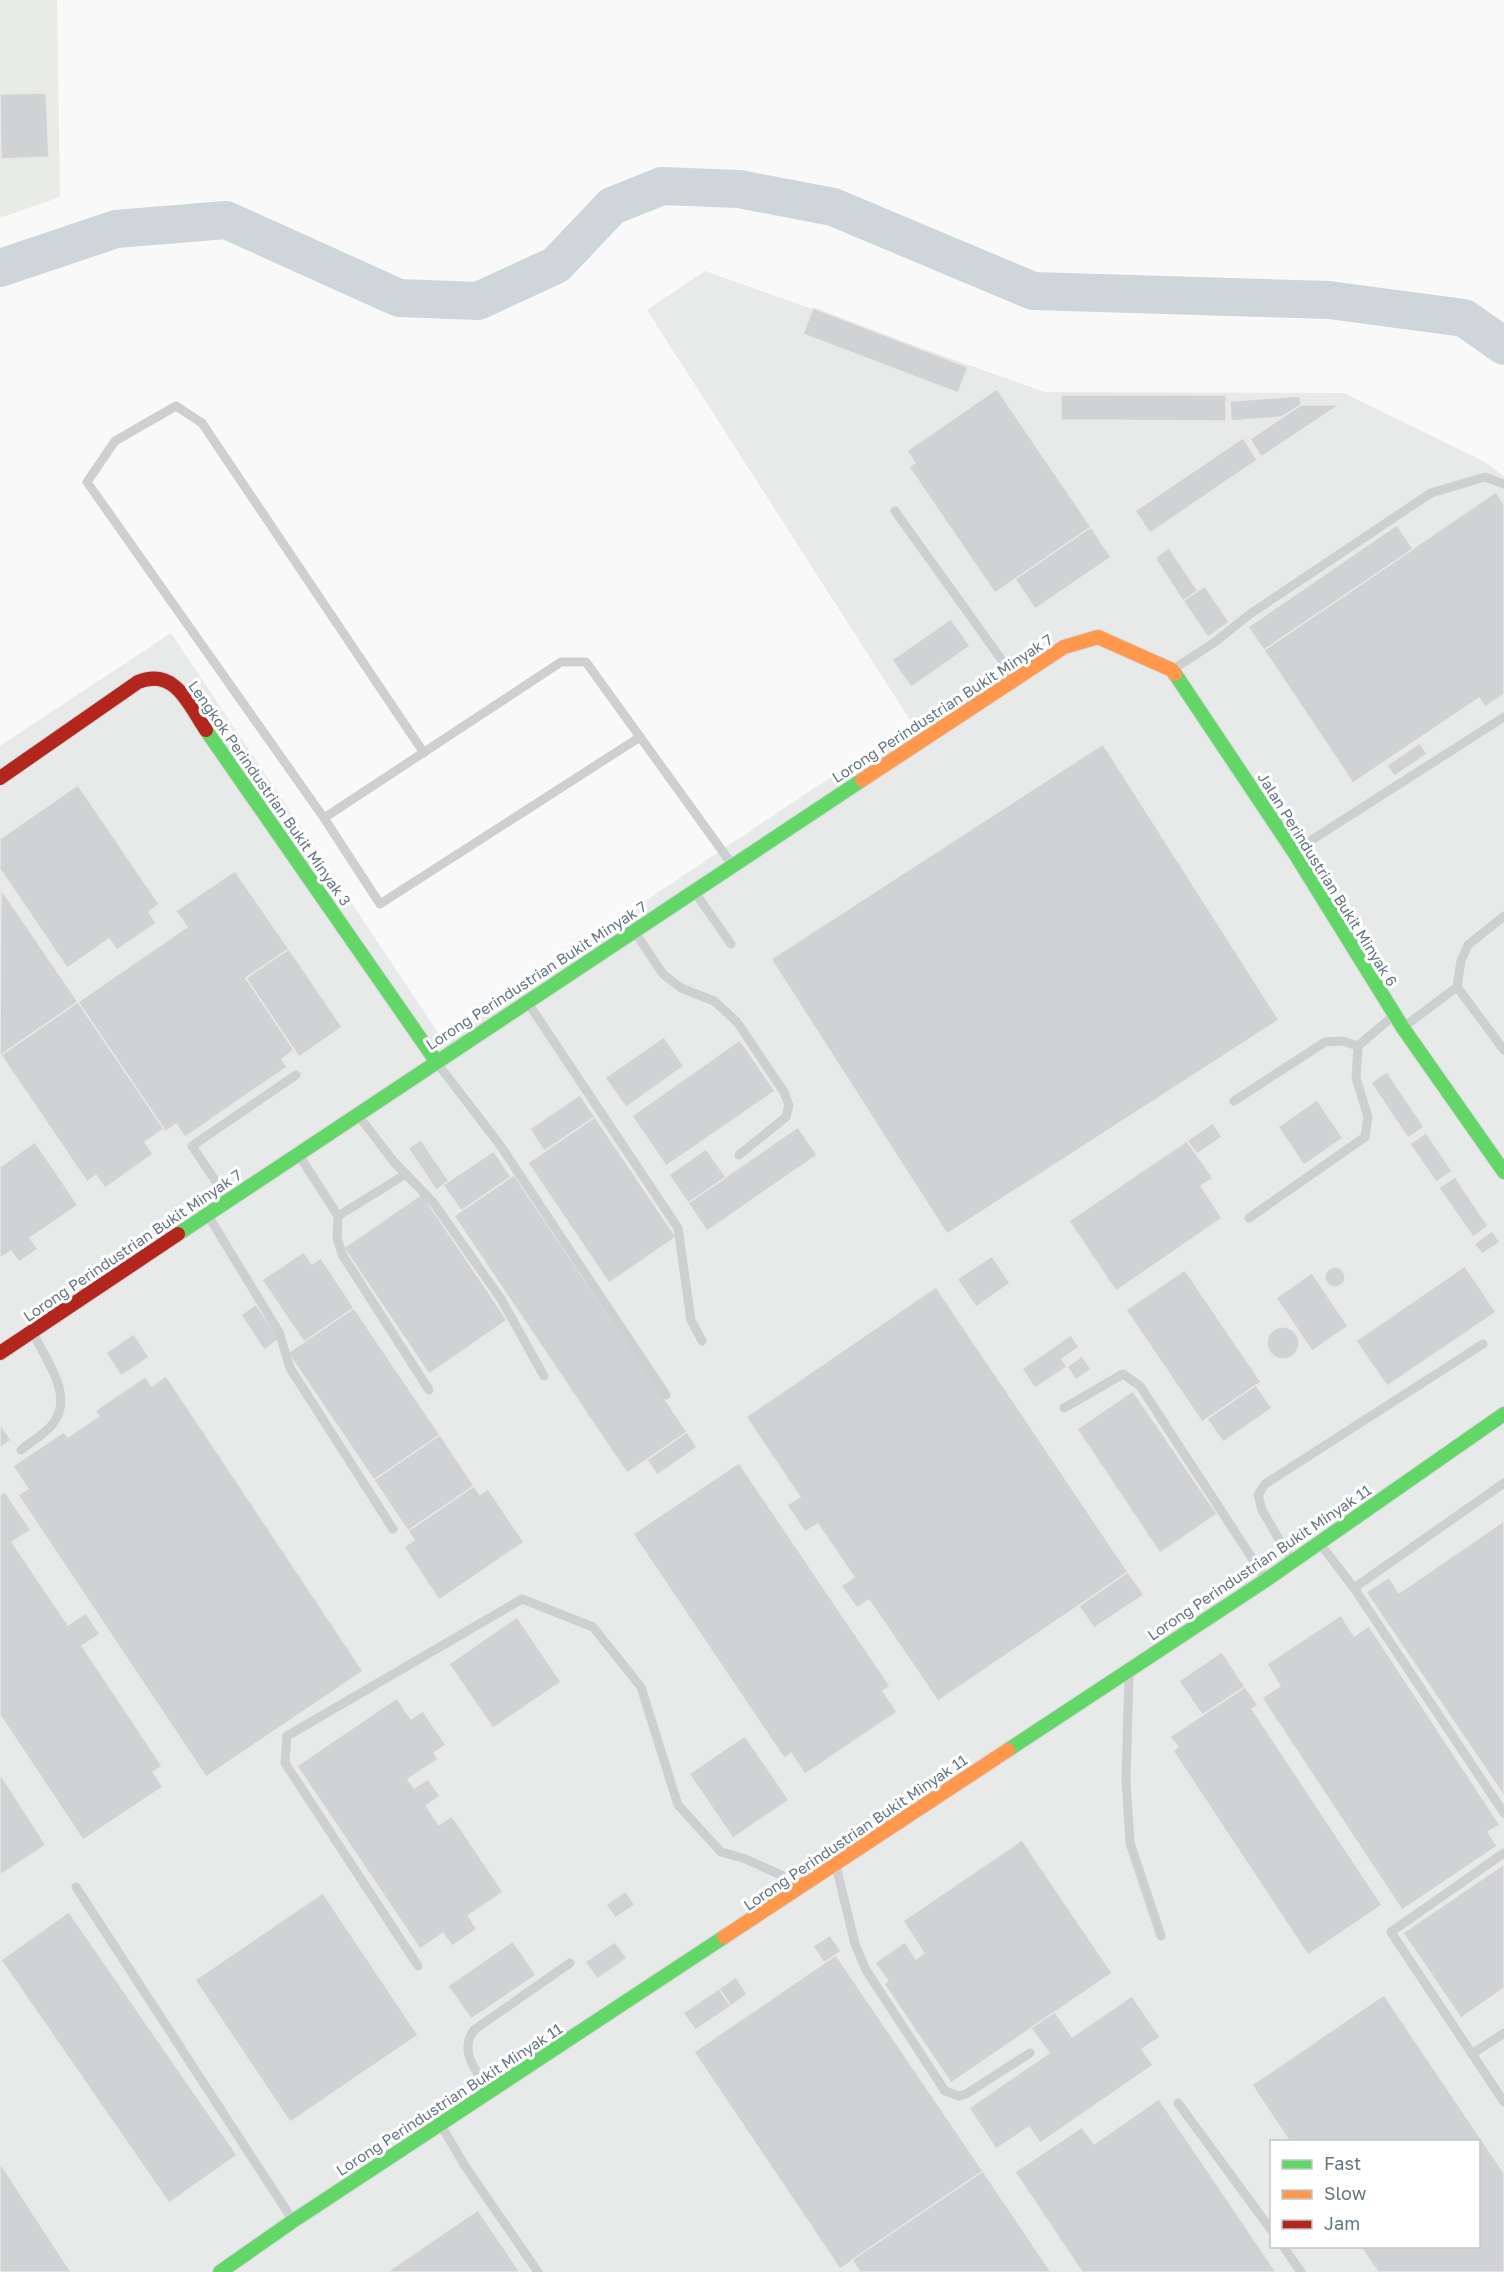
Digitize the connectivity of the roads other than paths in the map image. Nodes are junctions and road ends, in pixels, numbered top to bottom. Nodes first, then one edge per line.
1 (1504, 484) edge
2 (895, 511) dead end
3 (1172, 670) junction
4 (1016, 679) junction
5 (1504, 717) edge
6 (640, 737) junction
7 (424, 753) junction
8 (0, 778) edge
9 (324, 818) junction
10 (1294, 852) junction
11 (733, 865) junction
12 (694, 891) junction
13 (1504, 916) edge
14 (634, 930) junction
15 (731, 944) dead end
16 (1457, 987) junction
17 (526, 1001) junction
18 (1395, 1014) junction
19 (1403, 1028) junction
20 (1358, 1046) junction
21 (1504, 1050) edge
22 (436, 1061) junction
23 (296, 1075) dead end
24 (1234, 1101) dead end
25 (357, 1113) junction
26 (298, 1153) junction
27 (739, 1155) dead end
28 (1504, 1172) edge
29 (406, 1174) junction
30 (229, 1200) junction
31 (207, 1214) junction
32 (338, 1216) junction
33 (1249, 1218) dead end
34 (32, 1332) junction
35 (702, 1341) dead end
36 (1483, 1344) dead end
37 (0, 1353) edge
38 (544, 1376) dead end
39 (429, 1390) dead end
40 (666, 1395) dead end
41 (1064, 1408) dead end
42 (1504, 1415) edge
43 (21, 1450) dead end
44 (1504, 1483) edge
45 (393, 1529) dead end
46 (1319, 1542) junction
47 (1292, 1562) junction
48 (1266, 1580) junction
49 (1354, 1588) junction
50 (1129, 1670) junction
51 (1504, 1813) edge
52 (1504, 1853) edge
53 (836, 1864) junction
54 (804, 1885) junction
55 (76, 1887) dead end
56 (1161, 1936) dead end
57 (570, 1963) dead end
58 (418, 1966) dead end
59 (1504, 2033) edge
60 (1030, 2053) dead end
61 (1472, 2054) junction
62 (490, 2093) junction
63 (1178, 2103) dead end
64 (1504, 2103) edge
65 (441, 2125) junction
66 (293, 2221) junction
67 (1270, 2228) edge
68 (1283, 2248) edge
69 (220, 2272) edge
70 (538, 2272) edge
71 (1301, 2272) edge

1 - 3 lane
2 - 4 lane
3 - 4 street, Lorong Perindustrian Bukit Minyak 7
3 - 10 street, Jalan Perindustrian Bukit Minyak 6
4 - 11 street, Lorong Perindustrian Bukit Minyak 7
5 - 10 lane
6 - 7 lane
6 - 9 lane
6 - 11 lane
7 - 9 lane
7 - 9 lane
8 - 22 street, Lengkok Perindustrian Bukit Minyak 3
10 - 18 street, Jalan Perindustrian Bukit Minyak 6
11 - 12 street, Lorong Perindustrian Bukit Minyak 7
12 - 14 street, Lorong Perindustrian Bukit Minyak 7
12 - 15 lane
13 - 16 lane
14 - 17 street, Lorong Perindustrian Bukit Minyak 7
14 - 27 lane
16 - 19 lane
16 - 21 lane
17 - 22 street, Lorong Perindustrian Bukit Minyak 7
17 - 35 lane
18 - 19 street, Jalan Perindustrian Bukit Minyak 6
18 - 20 lane
19 - 28 street, Jalan Perindustrian Bukit Minyak 6
20 - 24 lane
20 - 33 lane
22 - 25 street, Lorong Perindustrian Bukit Minyak 7
22 - 40 lane
23 - 30 lane
25 - 26 street, Lorong Perindustrian Bukit Minyak 7
25 - 29 lane
26 - 30 street, Lorong Perindustrian Bukit Minyak 7
26 - 32 lane
29 - 32 lane
29 - 38 lane
30 - 31 street, Lorong Perindustrian Bukit Minyak 7
31 - 34 street, Lorong Perindustrian Bukit Minyak 7
31 - 45 lane
32 - 39 lane
34 - 37 street, Lorong Perindustrian Bukit Minyak 7
34 - 43 lane
36 - 47 lane
41 - 48 lane
42 - 46 street, Lorong Perindustrian Bukit Minyak 11
44 - 49 lane
46 - 47 street, Lorong Perindustrian Bukit Minyak 11
46 - 49 lane
47 - 48 street, Lorong Perindustrian Bukit Minyak 11
48 - 50 street, Lorong Perindustrian Bukit Minyak 11
49 - 51 lane
50 - 53 street, Lorong Perindustrian Bukit Minyak 11
50 - 56 lane
52 - 61 lane
53 - 54 street, Lorong Perindustrian Bukit Minyak 11
53 - 60 lane
54 - 58 lane
54 - 62 street, Lorong Perindustrian Bukit Minyak 11
55 - 66 lane
57 - 62 lane
59 - 61 lane
61 - 64 lane
62 - 65 street, Lorong Perindustrian Bukit Minyak 11
63 - 67 lane
65 - 66 street, Lorong Perindustrian Bukit Minyak 11
65 - 70 lane
66 - 69 street, Lorong Perindustrian Bukit Minyak 11
68 - 71 lane

